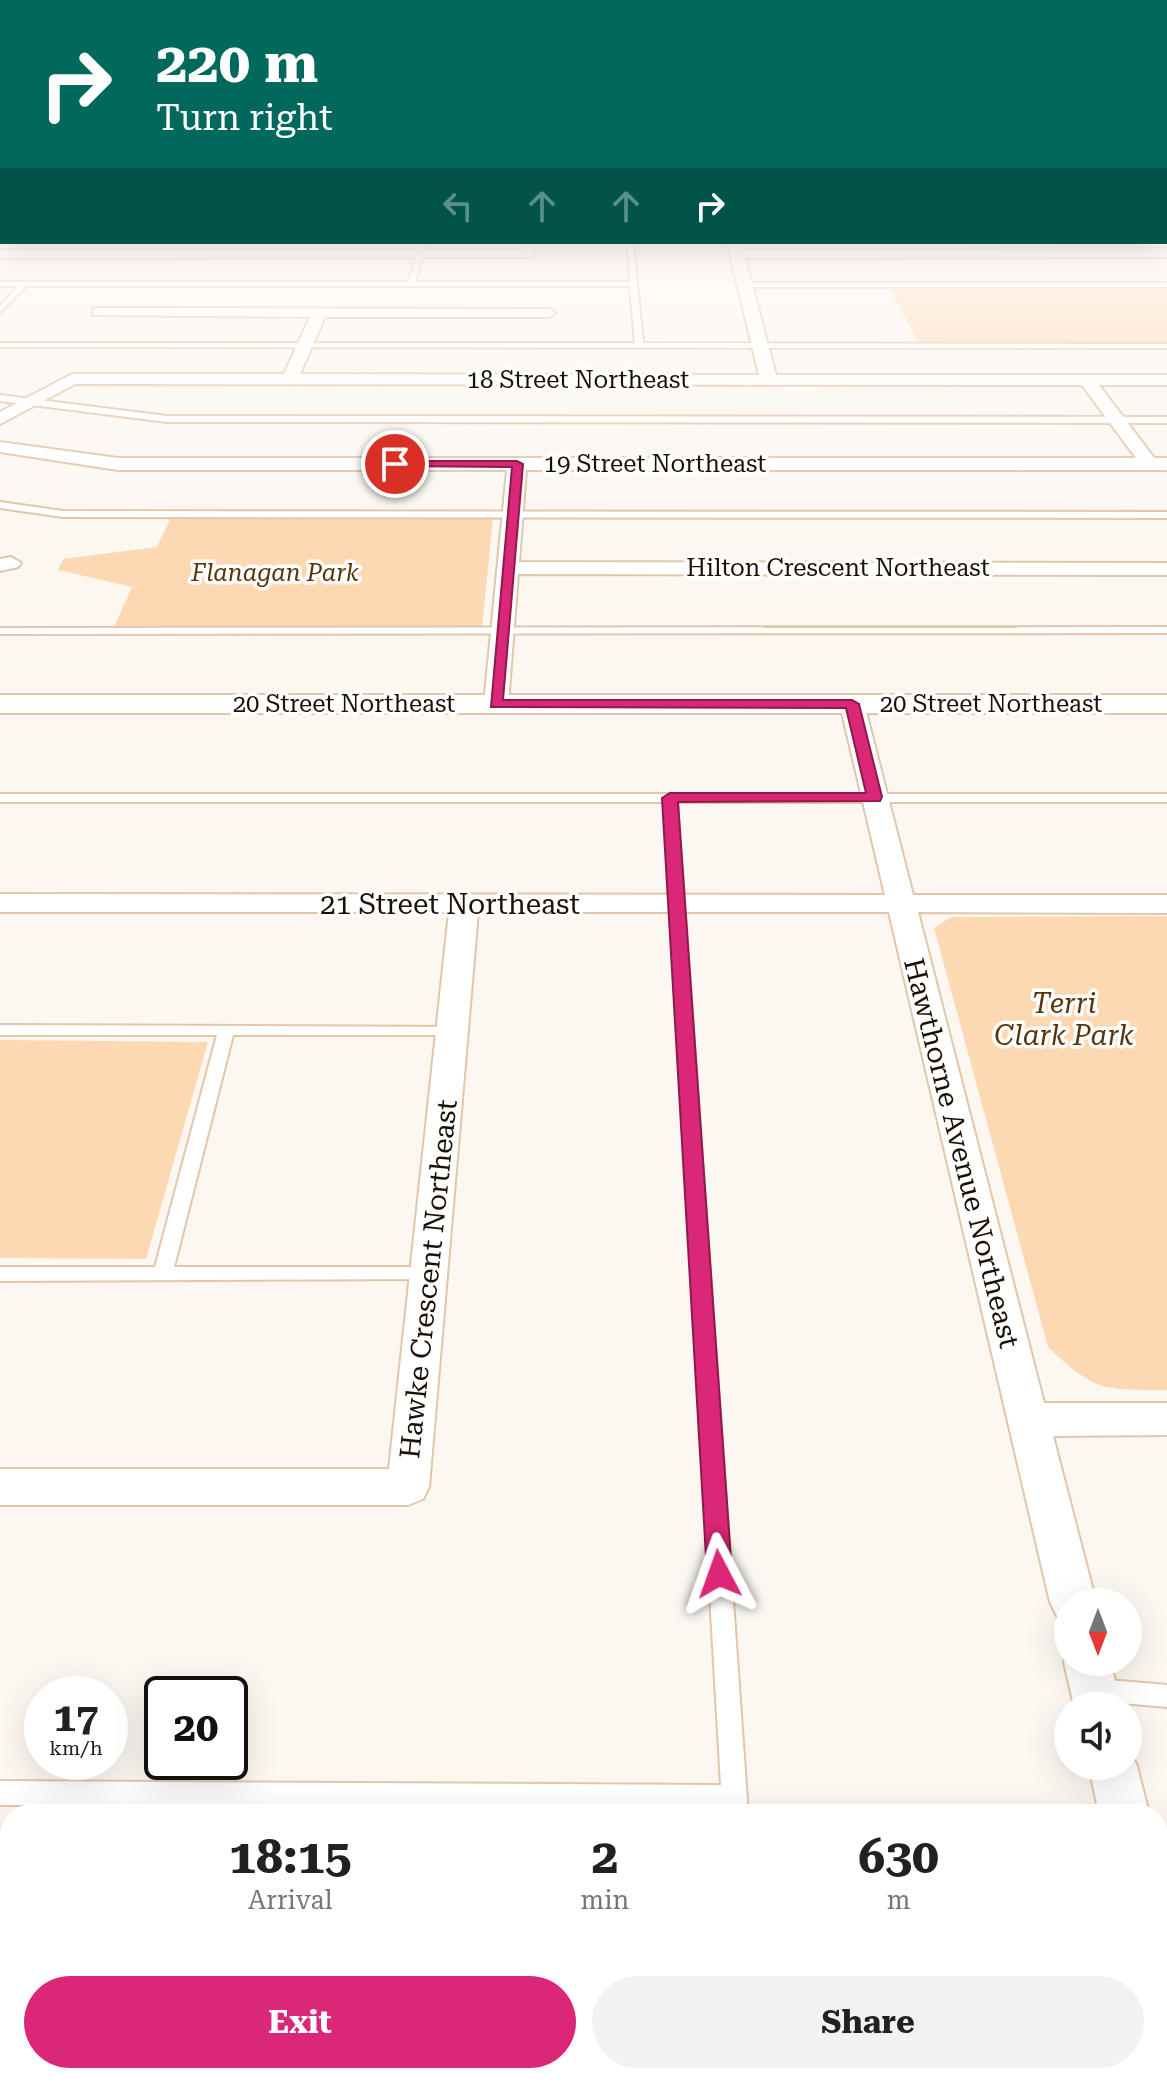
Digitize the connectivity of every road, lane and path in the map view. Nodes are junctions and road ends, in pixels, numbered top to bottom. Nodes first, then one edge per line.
1 (636, 305) edge
2 (750, 305) edge
3 (98, 312) dead end
4 (319, 313) junction
5 (549, 313) dead end
6 (0, 345) edge
7 (305, 345) junction
8 (639, 345) junction
9 (760, 345) junction
10 (1167, 346) edge
11 (290, 379) junction
12 (769, 380) junction
13 (1087, 380) junction
14 (1167, 380) edge
15 (0, 398) edge
16 (31, 402) junction
17 (0, 419) edge
18 (1116, 420) junction
19 (1167, 420) edge
20 (0, 447) edge
21 (517, 464) junction
22 (1158, 464) edge
23 (0, 505) edge
24 (513, 514) junction
25 (1167, 515) edge
26 (509, 568) junction
27 (1167, 569) edge
28 (503, 630) junction
29 (1167, 630) edge
30 (0, 631) edge
31 (0, 704) edge
32 (496, 704) junction
33 (852, 704) junction
34 (1167, 704) edge
35 (875, 797) junction
36 (0, 798) edge
37 (670, 798) junction
38 (1167, 798) edge
39 (0, 903) edge
40 (464, 903) junction
41 (677, 904) junction
42 (901, 904) junction
43 (1167, 904) edge
44 (0, 1030) edge
45 (226, 1030) junction
46 (452, 1030) junction
47 (0, 1274) edge
48 (163, 1274) junction
49 (429, 1274) junction
50 (1167, 1419) edge
51 (1028, 1420) junction
52 (0, 1487) edge
53 (1070, 1588) edge
54 (1093, 1686) edge
55 (1167, 1696) edge
56 (1116, 1780) edge
57 (0, 1793) edge
58 (221, 1804) edge
59 (734, 1804) edge
60 (1122, 1804) edge

1 - 8 lane
2 - 9 street
3 - 4 street
4 - 5 street
4 - 7 street
6 - 7 lane
7 - 8 lane
7 - 11 street
8 - 9 lane
9 - 10 lane
9 - 12 street
11 - 12 street, 18 Street Northeast
11 - 16 street, 18 Street Northeast
12 - 13 street, 18 Street Northeast
13 - 14 street, 18 Street Northeast
13 - 18 street
15 - 16 lane
16 - 17 street, 18 Street Northeast
16 - 18 lane
18 - 19 lane
18 - 22 street
20 - 21 street, 19 Street Northeast
21 - 22 street, 19 Street Northeast
21 - 24 street
23 - 24 lane
24 - 25 lane
24 - 26 street
26 - 27 street, Hilton Crescent Northeast
26 - 28 street
28 - 29 lane
28 - 30 lane
28 - 32 street
31 - 32 street, 20 Street Northeast
32 - 33 street, 20 Street Northeast
33 - 34 street, 20 Street Northeast
33 - 35 street, Hawthorne Avenue Northeast
35 - 37 lane
35 - 38 lane
35 - 42 street, Hawthorne Avenue Northeast
36 - 37 lane
37 - 41 lane
39 - 40 street, 21 Street Northeast
40 - 41 street, 21 Street Northeast
40 - 46 street, Hawke Crescent Northeast
41 - 42 street, 21 Street Northeast
41 - 59 lane
42 - 43 street, 21 Street Northeast
42 - 51 street, Hawthorne Avenue Northeast
44 - 45 lane
45 - 46 lane
45 - 48 lane
46 - 49 street, Hawke Crescent Northeast
47 - 48 lane
48 - 49 lane
49 - 52 street, Hawke Crescent Northeast
50 - 51 street
51 - 53 street, Hawthorne Avenue Northeast
54 - 55 lane
56 - 60 street
57 - 58 lane

